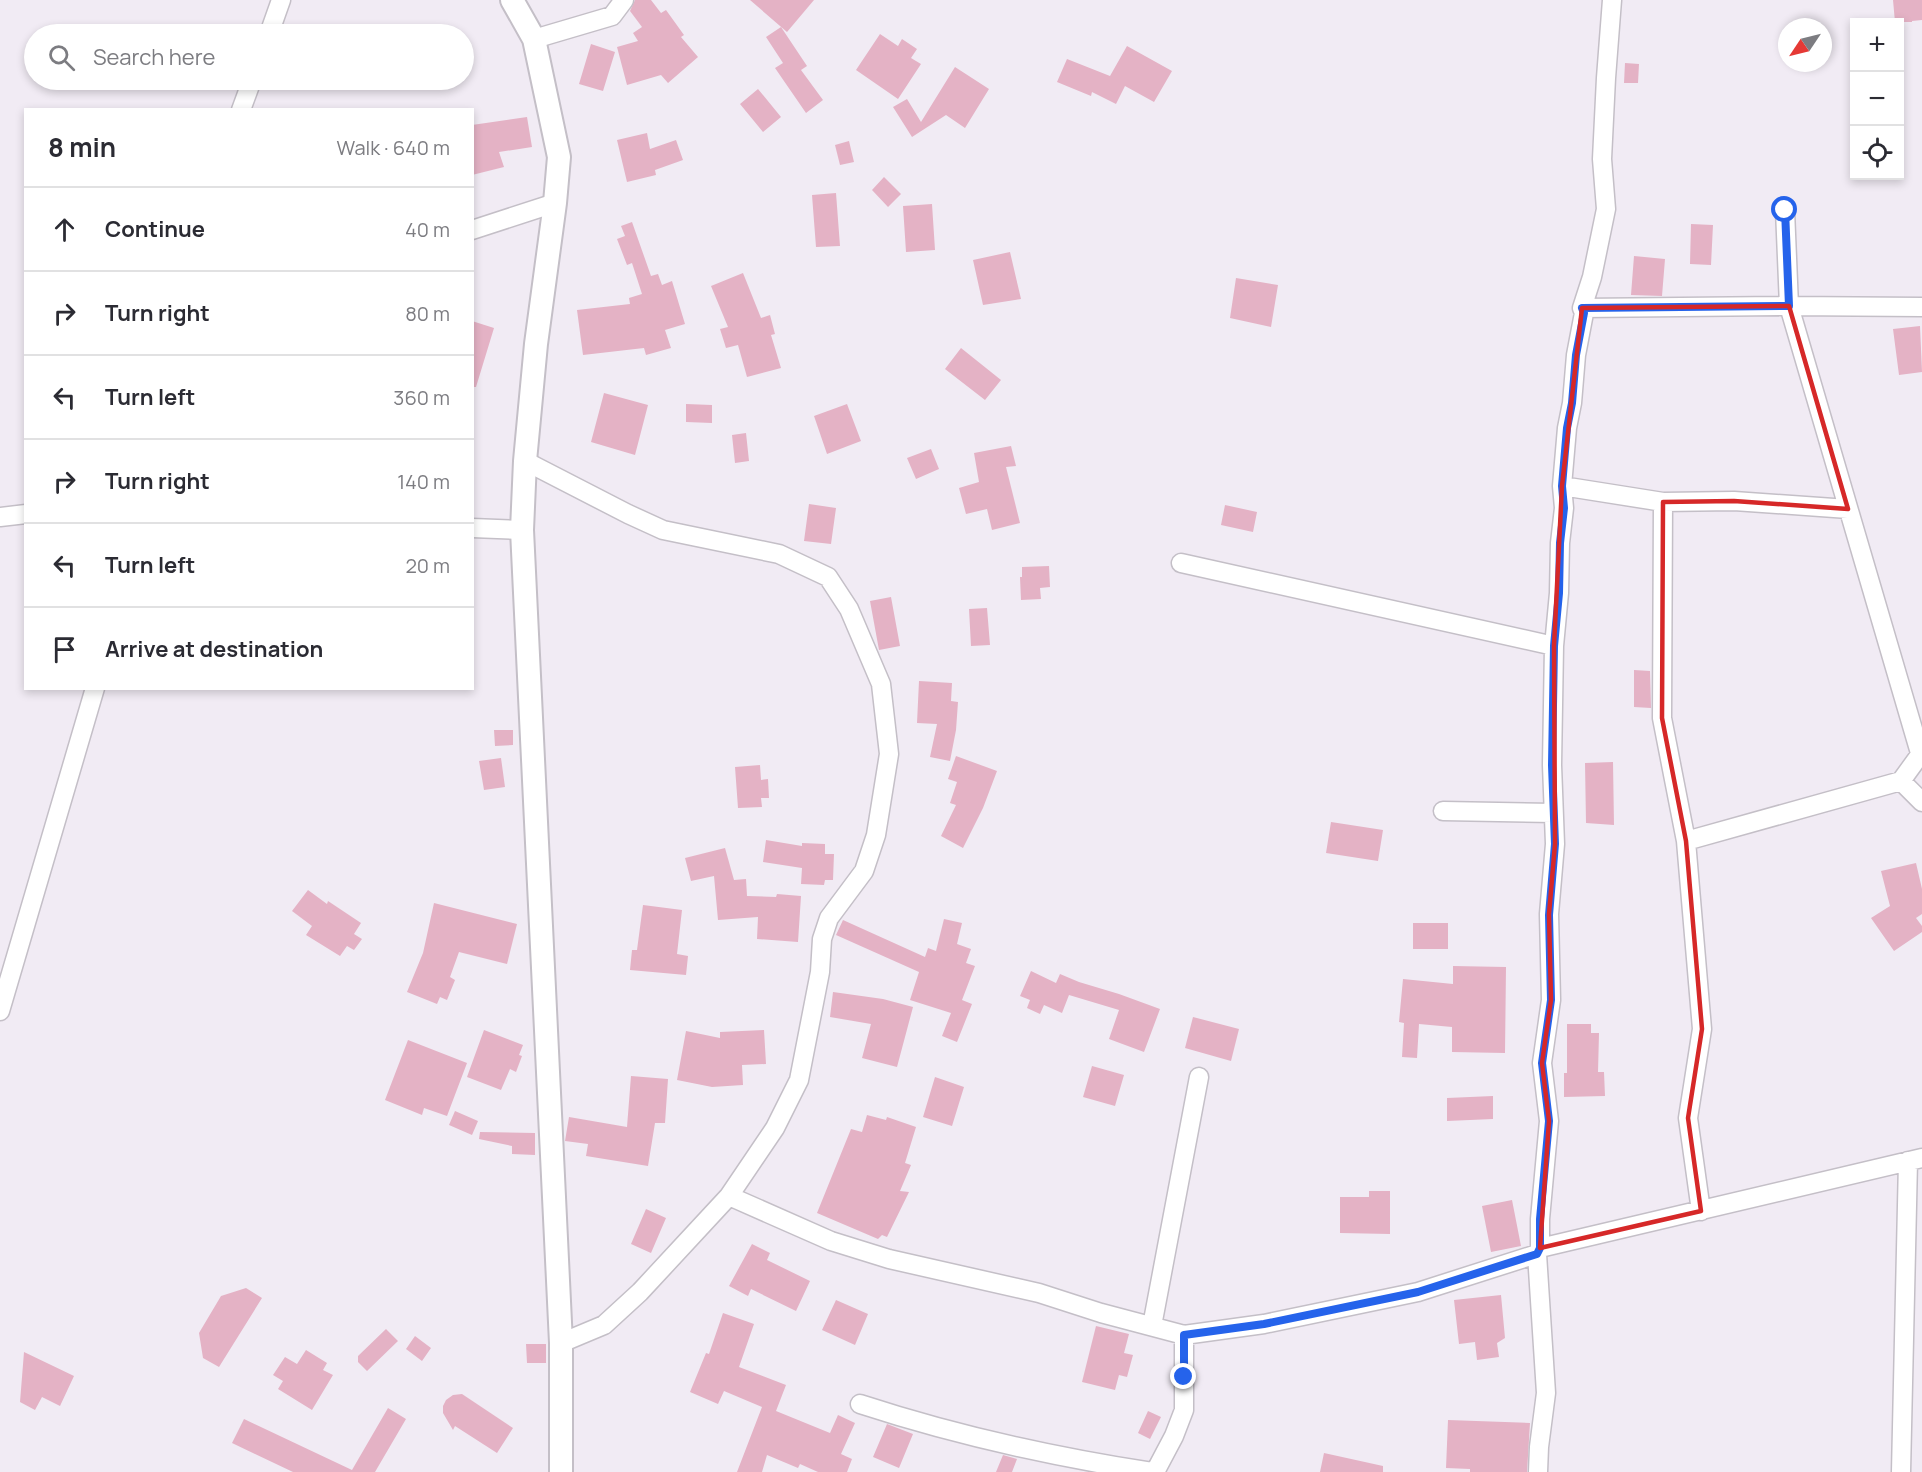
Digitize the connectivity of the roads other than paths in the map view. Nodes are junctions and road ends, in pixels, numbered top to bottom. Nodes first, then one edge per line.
1 (281, 0) edge
2 (512, 0) edge
3 (624, 0) edge
4 (1612, 0) edge
5 (273, 24) edge
6 (534, 39) junction
7 (248, 90) edge
8 (242, 108) edge
9 (555, 203) junction
10 (1785, 210) dead end
11 (474, 229) edge
12 (1789, 306) junction
13 (1922, 307) edge
14 (1582, 308) junction
15 (525, 461) junction
16 (1562, 486) junction
17 (1663, 502) junction
18 (1848, 509) junction
19 (24, 514) edge
20 (0, 518) edge
21 (474, 528) edge
22 (522, 530) junction
23 (1181, 563) dead end
24 (1554, 646) junction
25 (94, 690) edge
26 (1921, 752) edge
27 (1901, 781) junction
28 (1922, 802) edge
29 (1443, 811) dead end
30 (1553, 813) junction
31 (1686, 840) junction
32 (0, 1011) edge
33 (1199, 1077) dead end
34 (1915, 1159) edge
35 (729, 1196) junction
36 (1701, 1211) junction
37 (1539, 1251) junction
38 (1152, 1326) junction
39 (1184, 1335) junction
40 (561, 1344) junction
41 (860, 1404) dead end
42 (561, 1472) edge
43 (1154, 1472) edge
44 (1538, 1472) edge
45 (1901, 1472) edge

1 - 5 street
2 - 6 street
3 - 6 street
4 - 14 street
6 - 9 street
7 - 8 street
9 - 11 street
9 - 15 street
10 - 12 street
12 - 13 street
12 - 14 street
12 - 18 street
14 - 16 street
15 - 22 street
15 - 35 street
16 - 17 street
16 - 24 street
17 - 18 street
17 - 31 street
18 - 26 street
19 - 20 street
21 - 22 street
22 - 40 street
23 - 24 street
24 - 30 street
25 - 32 street
26 - 27 street
27 - 28 street
27 - 31 street
29 - 30 street
30 - 37 street
31 - 36 street
33 - 38 street
34 - 36 street
34 - 45 street
35 - 38 street
35 - 40 street
36 - 37 street
37 - 39 street
37 - 44 street
38 - 39 street
39 - 43 street
40 - 42 street
41 - 43 street

